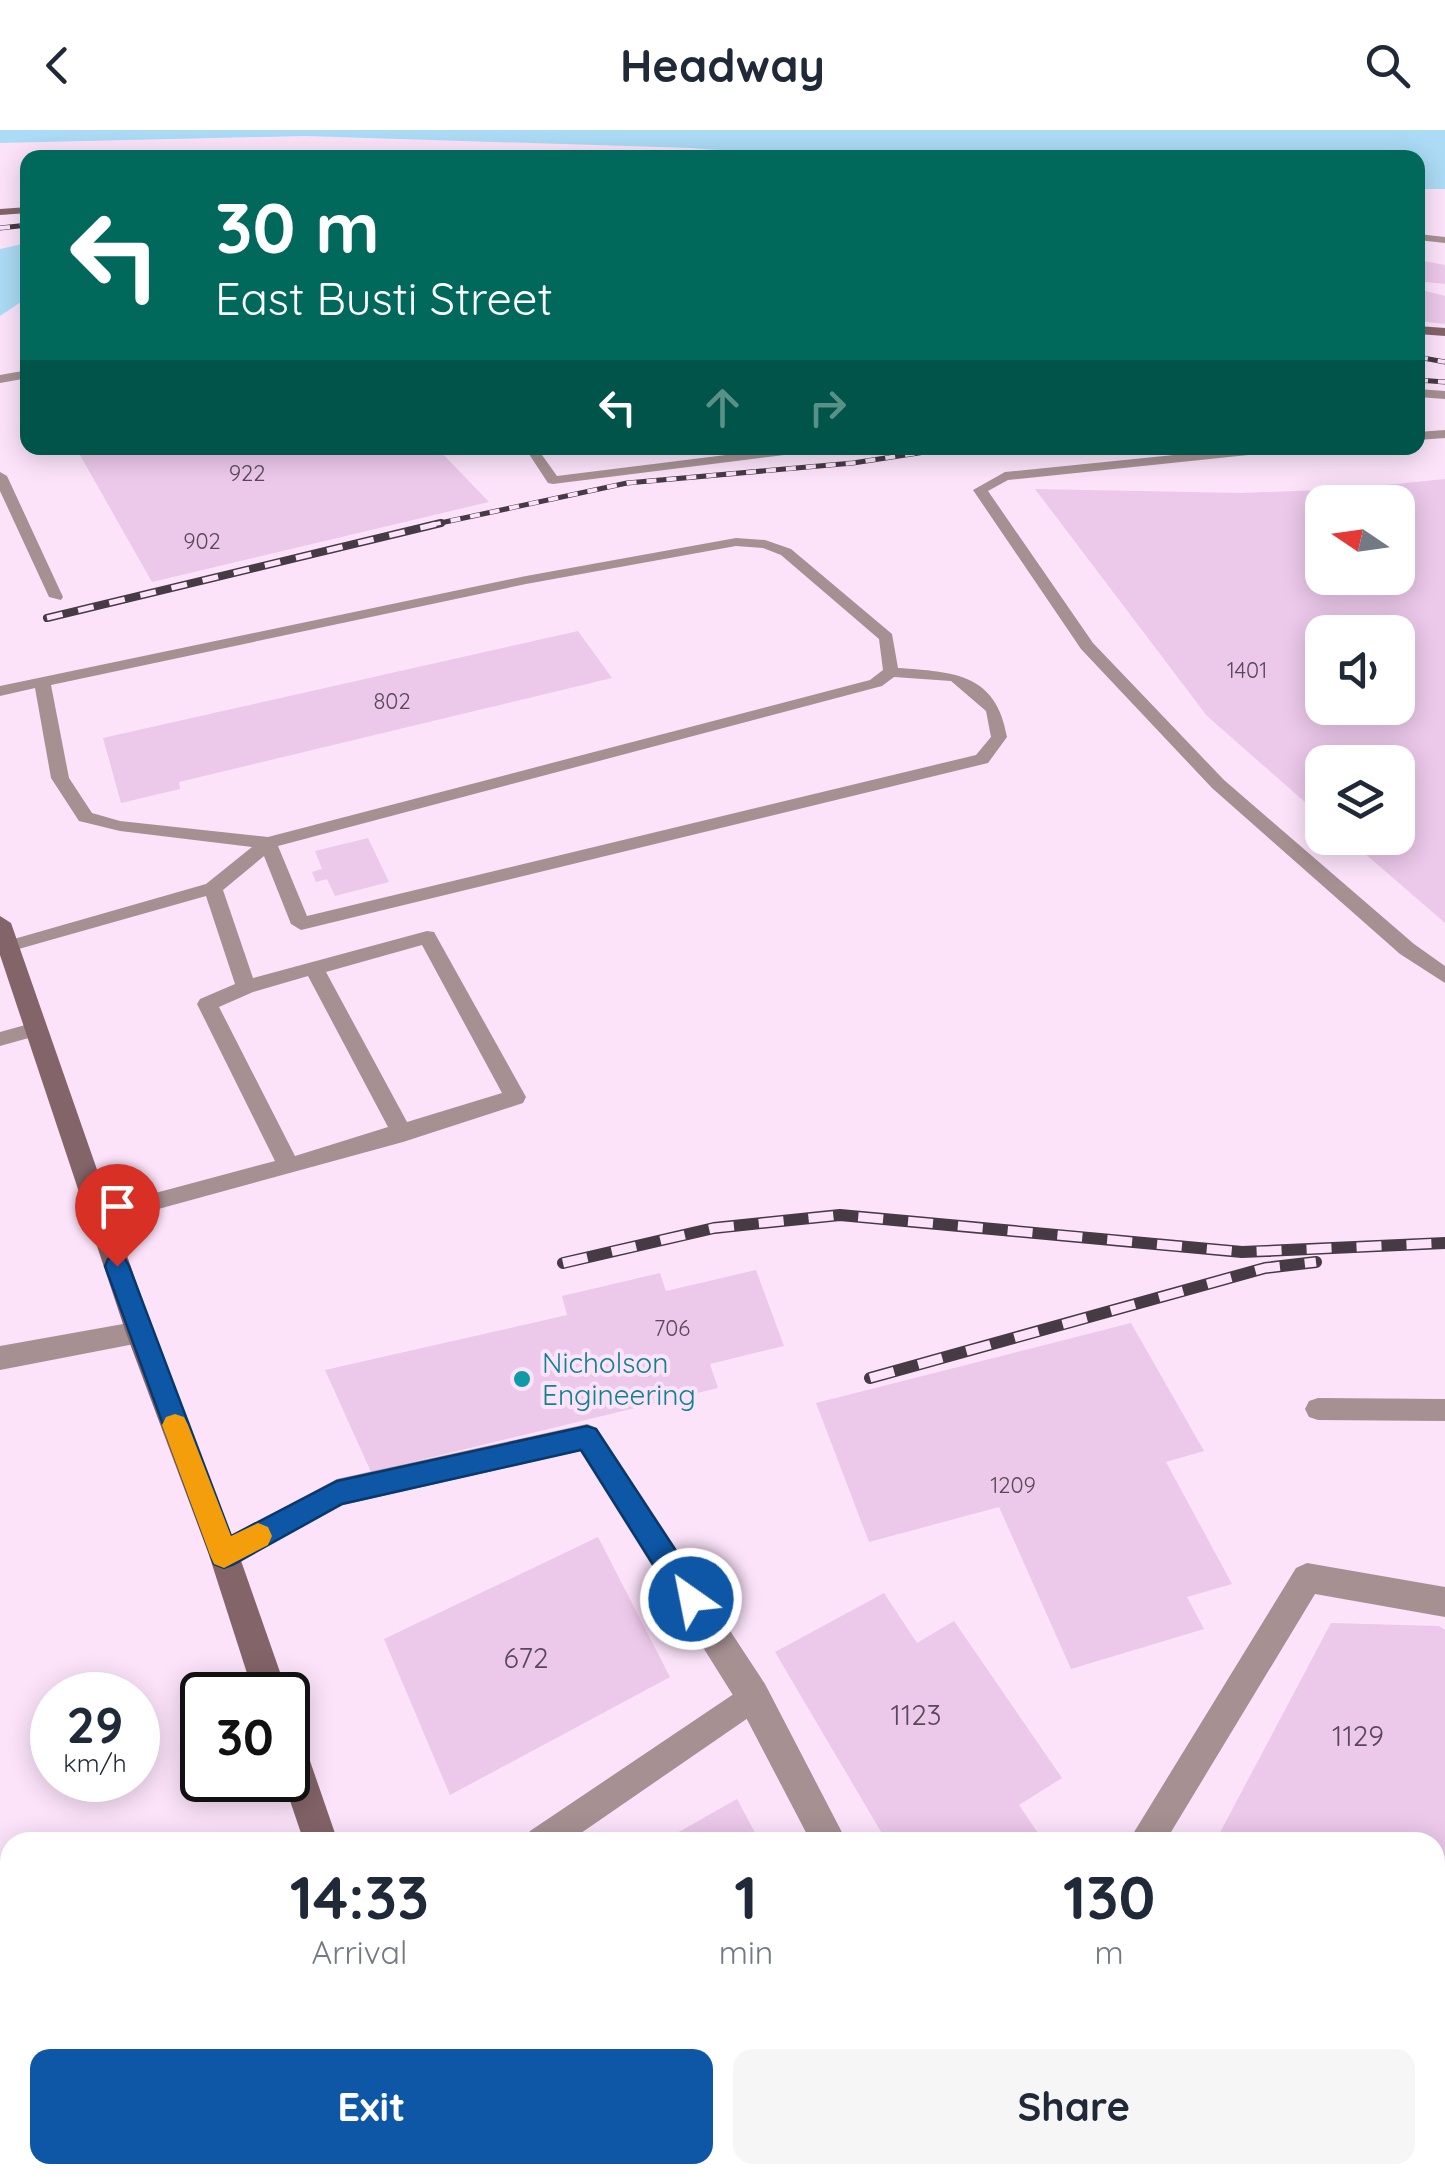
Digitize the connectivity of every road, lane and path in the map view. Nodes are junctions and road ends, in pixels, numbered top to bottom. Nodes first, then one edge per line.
1 (536, 455) edge
2 (752, 455) edge
3 (1208, 455) edge
4 (0, 476) edge
5 (56, 597) dead end
6 (890, 672) junction
7 (42, 682) junction
8 (0, 691) edge
9 (268, 843) junction
10 (214, 888) junction
11 (4, 935) edge
12 (314, 968) junction
13 (1445, 976) edge
14 (246, 986) junction
15 (36, 1029) junction
16 (0, 1039) edge
17 (403, 1134) junction
18 (288, 1166) junction
19 (100, 1216) junction
20 (140, 1333) junction
21 (0, 1358) edge
22 (1318, 1409) dead end
23 (1445, 1410) edge
24 (224, 1555) junction
25 (1445, 1602) edge
26 (263, 1672) edge
27 (753, 1696) junction
28 (307, 1802) edge
29 (317, 1832) edge
30 (556, 1832) edge
31 (825, 1832) edge
32 (1152, 1832) edge

1 - 2 lane
3 - 13 lane
4 - 5 lane
6 - 7 lane
6 - 9 lane
6 - 9 lane
7 - 8 lane
7 - 9 lane
9 - 10 lane
10 - 11 lane
10 - 14 lane
11 - 15 street
12 - 14 lane
12 - 17 lane
12 - 17 lane
14 - 18 lane
15 - 16 lane
15 - 19 street
17 - 18 lane
18 - 19 lane
19 - 20 street
20 - 21 street
20 - 24 street
22 - 23 lane
24 - 26 street
24 - 27 street
25 - 32 street
27 - 30 lane
27 - 31 street
28 - 29 street

